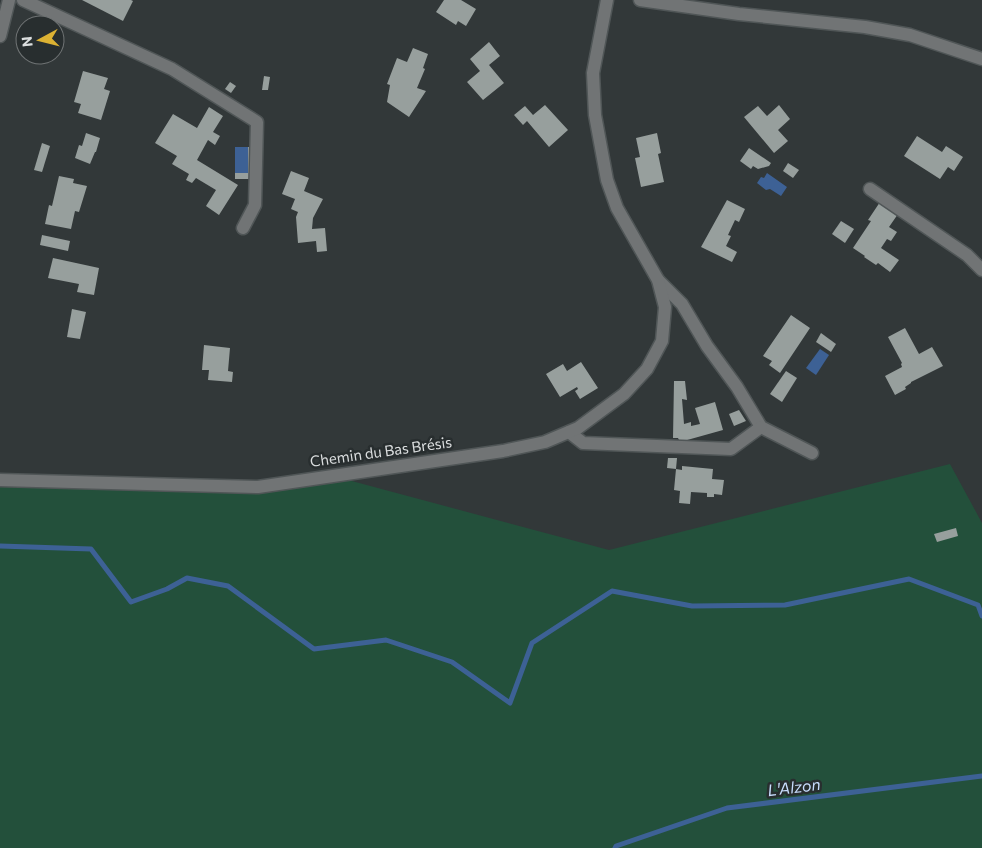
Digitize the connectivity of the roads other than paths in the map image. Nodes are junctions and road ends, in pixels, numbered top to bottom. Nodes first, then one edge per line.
1 (9, 0) edge
2 (23, 0) edge
3 (607, 0) edge
4 (640, 0) edge
5 (0, 36) edge
6 (982, 59) edge
7 (870, 189) dead end
8 (243, 228) dead end
9 (982, 270) edge
10 (658, 280) junction
11 (761, 427) junction
12 (569, 432) junction
13 (812, 453) dead end
14 (0, 480) edge

1 - 5 street
2 - 8 street
3 - 10 street, Chemin du Bas Brésis
4 - 6 street
7 - 9 street
10 - 11 street, Chemin du Bas Brésis
10 - 12 street, Chemin du Bas Brésis
11 - 12 street
11 - 13 street
12 - 14 street, Chemin du Bas Brésis

